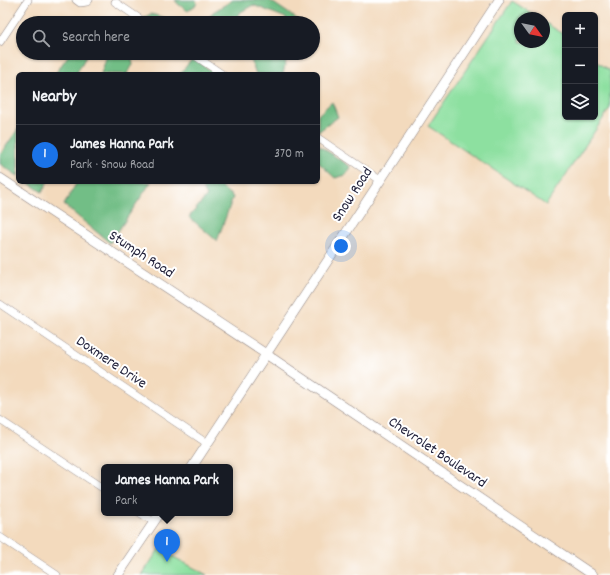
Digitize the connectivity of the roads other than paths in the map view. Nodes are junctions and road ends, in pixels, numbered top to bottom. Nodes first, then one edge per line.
1 (28, 0) edge
2 (76, 0) edge
3 (89, 0) edge
4 (499, 0) edge
5 (115, 2) dead end
6 (17, 16) edge
7 (136, 16) edge
8 (16, 18) edge
9 (0, 42) edge
10 (201, 60) edge
11 (219, 72) edge
12 (320, 139) edge
13 (0, 178) edge
14 (380, 180) junction
15 (0, 304) edge
16 (266, 354) junction
17 (0, 420) edge
18 (208, 444) junction
19 (194, 464) edge
20 (101, 487) edge
21 (145, 516) edge
22 (158, 516) edge
23 (154, 522) junction
24 (0, 537) edge
25 (58, 575) edge
26 (118, 575) edge
27 (593, 575) edge

1 - 6 street
2 - 3 street
4 - 14 main road, Snow Road
5 - 7 street
8 - 9 street
10 - 11 street
12 - 14 street
13 - 16 main road, Stumph Road
14 - 16 main road, Snow Road
15 - 18 street, Doxmere Drive
16 - 18 main road, Snow Road
16 - 27 main road, Chevrolet Boulevard
17 - 20 street
18 - 19 main road, Snow Road
21 - 23 street
22 - 23 main road
23 - 26 main road
24 - 25 street

